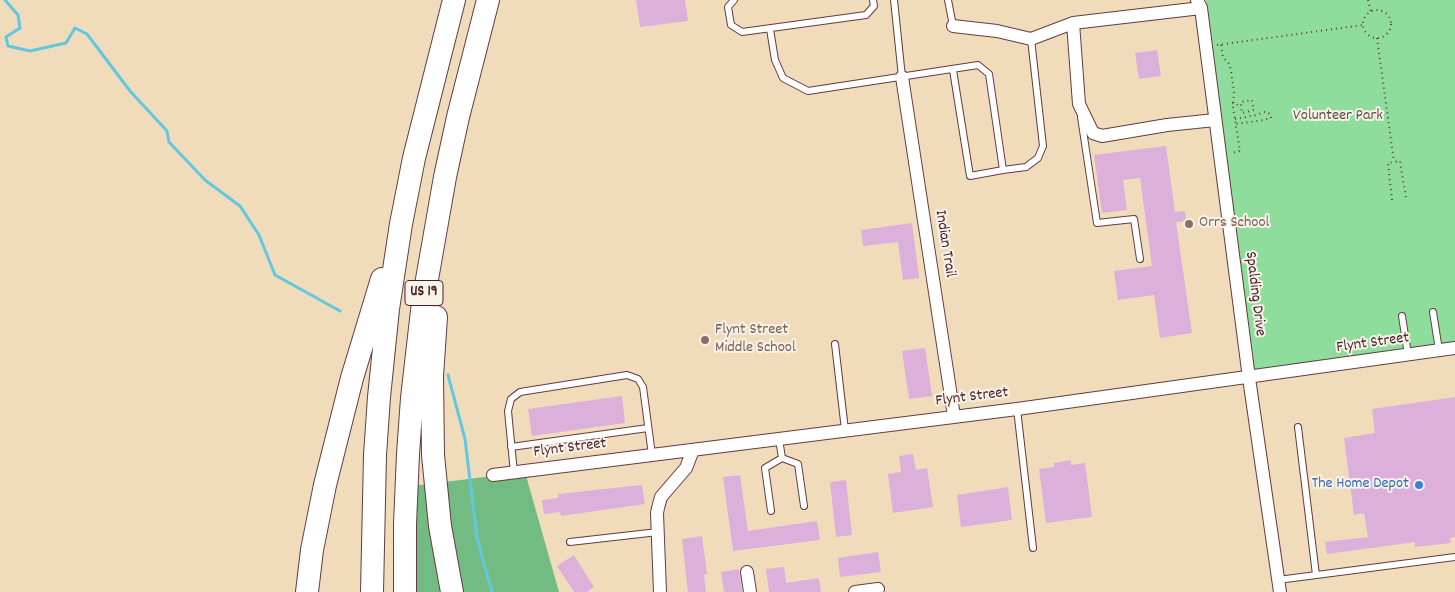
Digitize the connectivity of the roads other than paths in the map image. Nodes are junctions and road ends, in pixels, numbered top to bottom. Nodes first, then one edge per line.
1 (454, 0) edge
2 (488, 0) edge
3 (734, 0) edge
4 (873, 0) edge
5 (894, 0) edge
6 (948, 0) edge
7 (1199, 4) edge
8 (1073, 23) junction
9 (953, 26) joint
10 (770, 29) junction
11 (1031, 39) junction
12 (953, 70) junction
13 (902, 77) junction
14 (1079, 104) junction
15 (1215, 120) junction
16 (1003, 170) junction
17 (445, 176) junction
18 (401, 224) junction
19 (1140, 259) dead end
20 (1433, 312) dead end
21 (1402, 316) dead end
22 (835, 344) dead end
23 (1455, 348) edge
24 (1439, 350) junction
25 (1408, 355) junction
26 (1248, 378) junction
27 (1017, 408) junction
28 (954, 416) junction
29 (1298, 427) dead end
30 (648, 428) junction
31 (845, 430) junction
32 (779, 438) junction
33 (511, 446) junction
34 (693, 450) junction
35 (652, 455) junction
36 (782, 458) junction
37 (514, 473) junction
38 (493, 476) dead end
39 (804, 506) dead end
40 (771, 511) dead end
41 (658, 532) junction
42 (570, 542) dead end
43 (1033, 548) dead end
44 (1455, 557) edge
45 (747, 572) dead end
46 (1316, 575) junction
47 (1279, 586) edge
48 (878, 589) dead end
49 (308, 592) edge
50 (372, 592) edge
51 (405, 592) edge
52 (452, 592) edge
53 (660, 592) edge
54 (750, 592) edge
55 (855, 592) edge

1 - 18 highway, US 19
2 - 17 highway, US 19
3 - 10 lane
4 - 10 lane
5 - 13 lane
6 - 9 lane
7 - 8 street
7 - 15 street, Spalding Drive
8 - 11 street
8 - 14 street
9 - 11 street
10 - 13 lane
11 - 16 lane
12 - 13 lane
12 - 16 lane
12 - 16 lane
13 - 28 street, Indian Trail
14 - 15 street
14 - 19 lane
15 - 26 street, Spalding Drive
17 - 51 highway, US 19
17 - 52 highway
18 - 49 highway
18 - 50 highway, US 19
20 - 24 lane
21 - 25 lane
22 - 31 lane
23 - 24 street, Flynt Street
24 - 25 street, Flynt Street
25 - 26 street, Flynt Street
26 - 27 street, Flynt Street
26 - 47 street, Spalding Drive
27 - 28 street, Flynt Street
27 - 43 lane
28 - 31 street, Flynt Street
29 - 46 lane
30 - 33 lane
30 - 33 lane
30 - 35 lane
31 - 32 street, Flynt Street
32 - 34 street, Flynt Street
32 - 36 lane
33 - 37 lane
34 - 35 street, Flynt Street
34 - 41 street
35 - 37 street, Flynt Street
36 - 39 lane
36 - 40 lane
37 - 38 street, Flynt Street
41 - 42 lane
41 - 53 street
44 - 46 lane
45 - 54 street
46 - 47 lane
48 - 55 street

